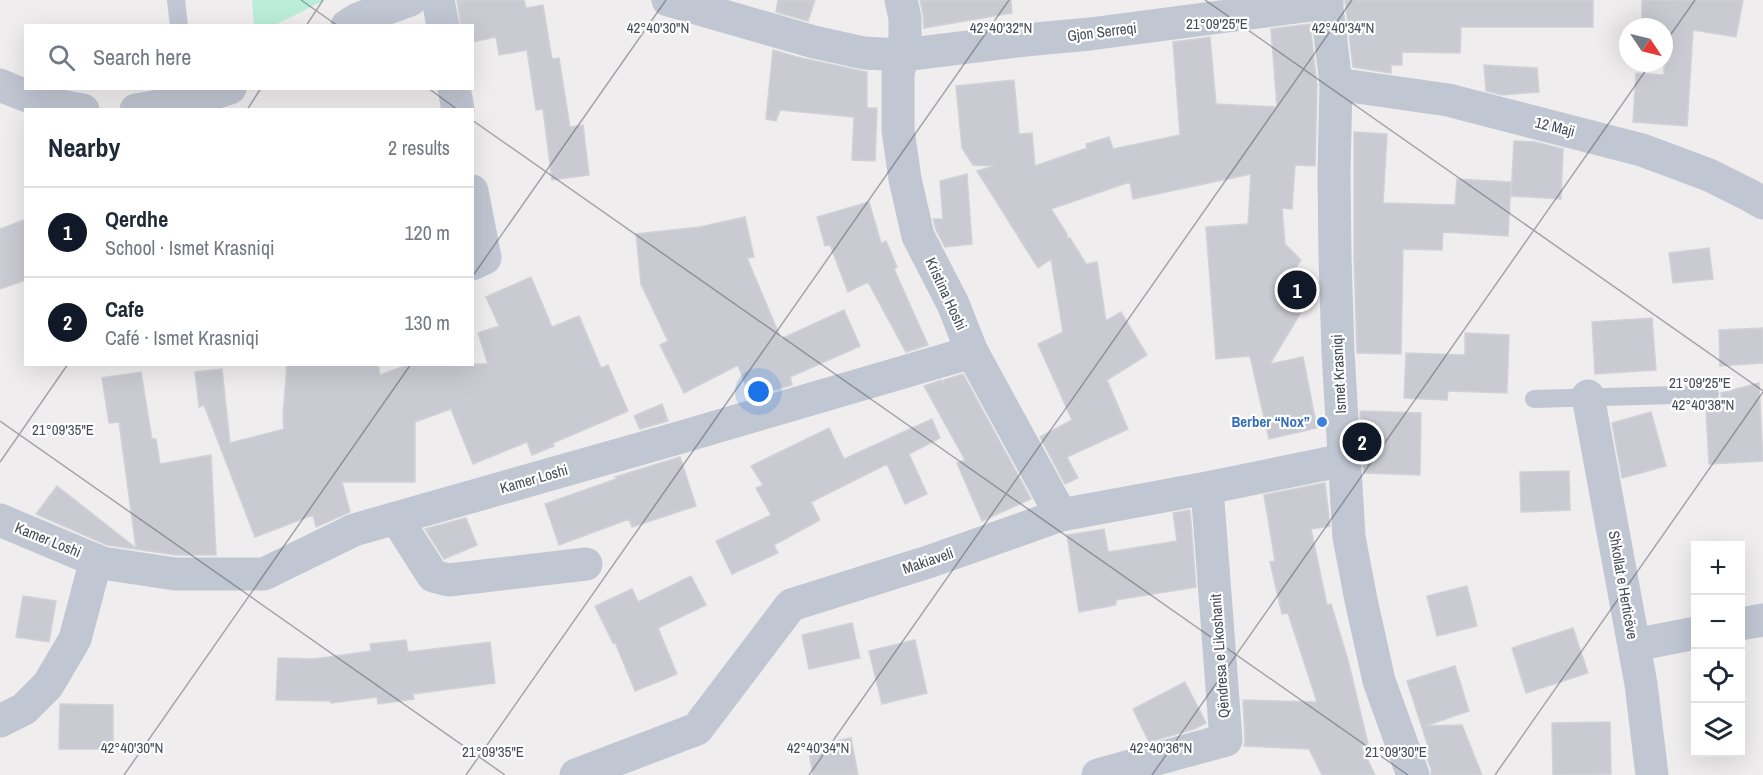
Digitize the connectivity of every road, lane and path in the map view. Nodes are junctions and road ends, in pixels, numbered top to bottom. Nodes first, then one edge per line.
1 (176, 0) edge
2 (410, 0) edge
3 (438, 0) edge
4 (668, 0) edge
5 (901, 0) edge
6 (1326, 1) edge
7 (179, 24) edge
8 (350, 24) edge
9 (443, 24) edge
10 (903, 55) junction
11 (1336, 84) junction
12 (0, 85) edge
13 (218, 90) edge
14 (454, 90) edge
15 (188, 95) edge
16 (68, 108) edge
17 (143, 108) edge
18 (458, 108) edge
19 (474, 201) edge
20 (1763, 203) edge
21 (474, 263) edge
22 (972, 352) junction
23 (1710, 394) dead end
24 (1588, 396) junction
25 (1534, 399) dead end
26 (1344, 460) junction
27 (1207, 488) junction
28 (1061, 515) junction
29 (396, 518) junction
30 (0, 520) edge
31 (96, 560) junction
32 (586, 564) dead end
33 (1763, 620) edge
34 (1745, 623) edge
35 (1691, 634) edge
36 (1634, 645) junction
37 (0, 721) edge
38 (1144, 769) edge
39 (576, 775) edge
40 (1098, 775) edge
41 (1413, 775) edge
42 (1652, 775) edge

1 - 7 lane
2 - 8 street
3 - 9 street
4 - 10 street, Gjon Serreqi
5 - 10 street, Kristina Hoshi
6 - 10 street, Gjon Serreqi
6 - 11 street, Ismet Krasniqi
10 - 22 street, Kristina Hoshi
11 - 20 street, 12 Maji
11 - 26 street, Ismet Krasniqi
12 - 16 street
13 - 15 street
14 - 18 street
15 - 17 street
19 - 21 street
22 - 28 street, Kristina Hoshi
22 - 29 street, Kamer Loshi
23 - 24 lane
24 - 25 lane
24 - 36 street, Shkollat e Herticëve
26 - 27 street, Makiaveli
26 - 41 street, Ismet Krasniqi
27 - 28 street, Makiaveli
27 - 38 street, Qëndresa e Likoshanit
28 - 39 street, Makiaveli
29 - 31 street, Kamer Loshi
29 - 32 street
30 - 31 street, Kamer Loshi
31 - 37 street, Kamer Loshi
33 - 34 street
35 - 36 street
36 - 42 street, Shkollat e Herticëve
38 - 40 street, Qëndresa e Likoshanit

